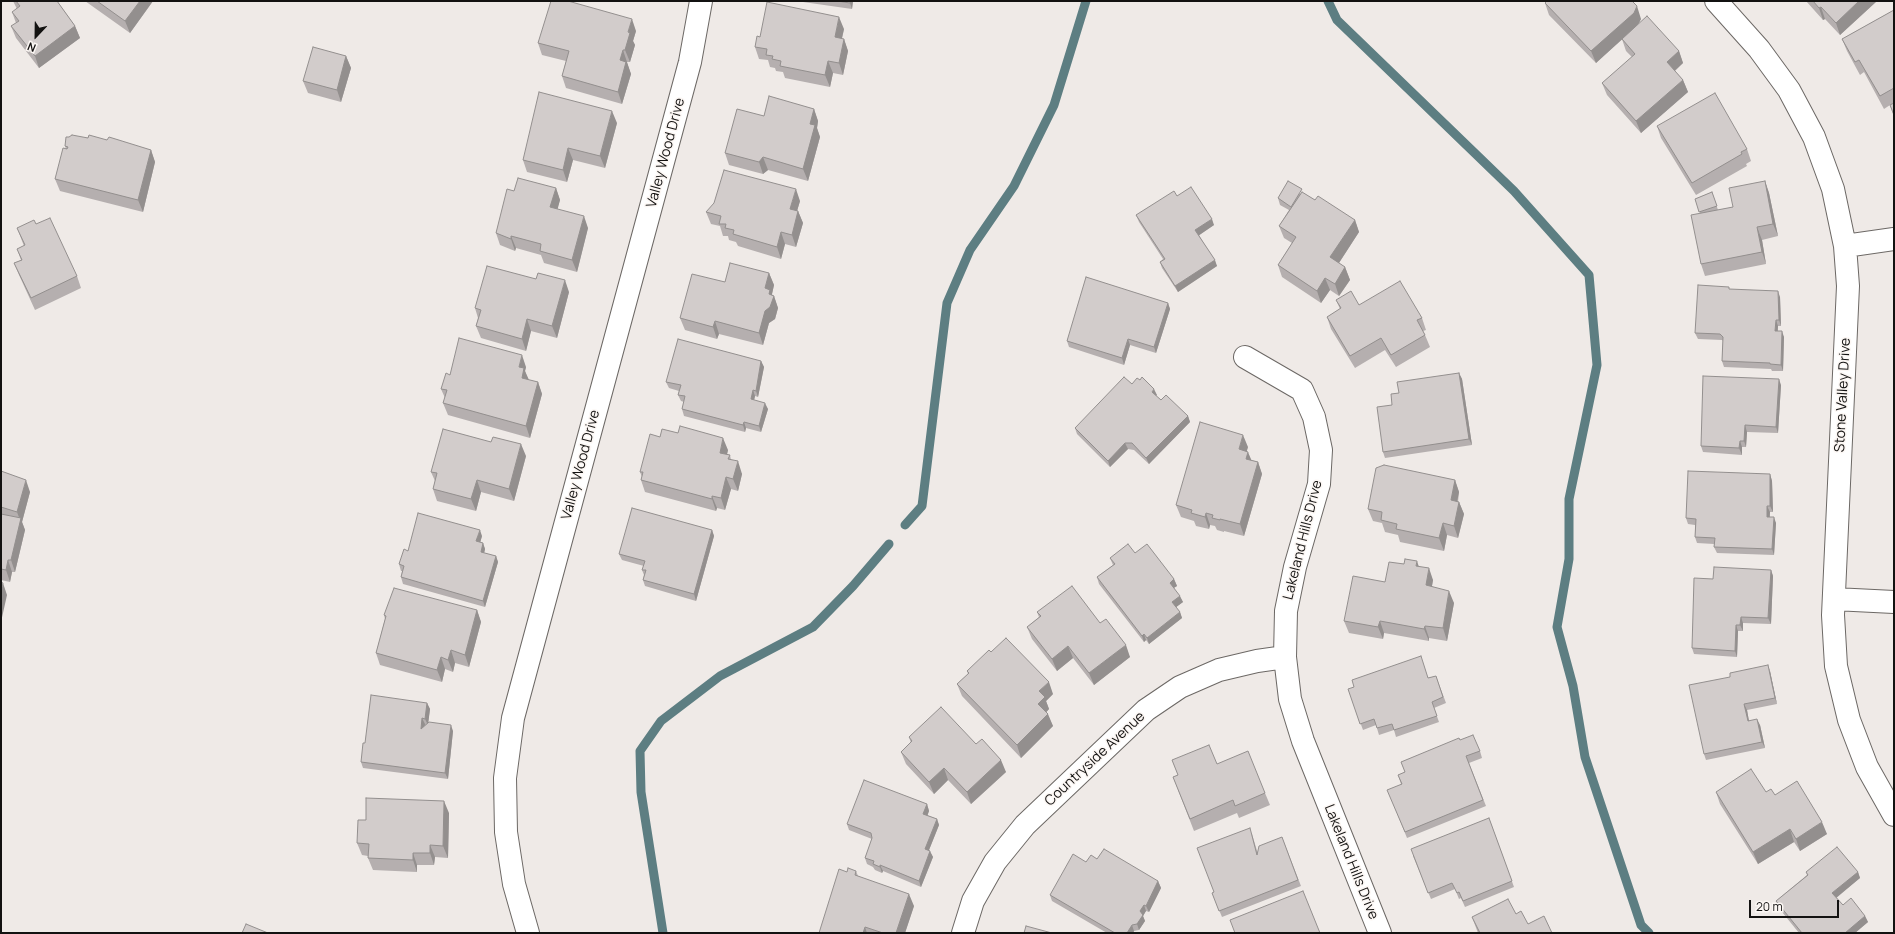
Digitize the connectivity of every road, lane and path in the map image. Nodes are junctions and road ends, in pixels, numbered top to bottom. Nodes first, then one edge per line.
1 (701, 1) edge
2 (1716, 1) edge
3 (1894, 239) edge
4 (1845, 246) junction
5 (1246, 357) dead end
6 (1834, 599) junction
7 (1894, 602) edge
8 (1285, 657) junction
9 (1894, 815) edge
10 (524, 932) edge
11 (963, 933) edge
12 (1380, 933) edge

1 - 10 street, Valley Wood Drive
2 - 4 street, Stone Valley Drive
3 - 4 street
4 - 6 street, Stone Valley Drive
5 - 8 street, Lakeland Hills Drive
6 - 7 street
6 - 9 street, Stone Valley Drive
8 - 11 street, Countryside Avenue
8 - 12 street, Lakeland Hills Drive

